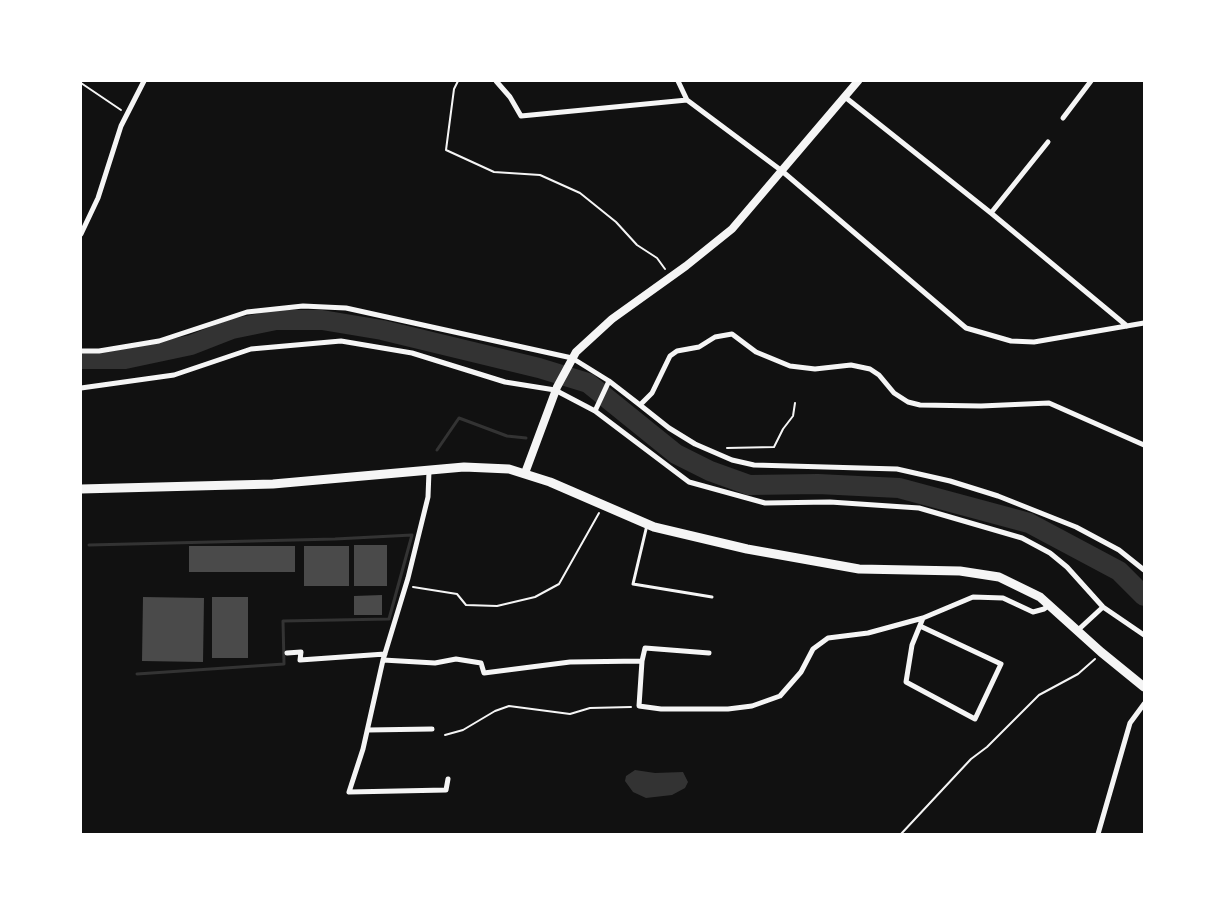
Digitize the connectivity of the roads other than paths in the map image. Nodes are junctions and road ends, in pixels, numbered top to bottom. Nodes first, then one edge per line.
1 (144, 81) edge
2 (496, 81) edge
3 (678, 81) edge
4 (858, 81) edge
5 (1091, 81) edge
6 (845, 97) junction
7 (687, 100) junction
8 (1062, 118) dead end
9 (1048, 142) dead end
10 (782, 171) junction
11 (991, 213) junction
12 (81, 234) edge
13 (1144, 323) edge
14 (1127, 326) junction
15 (81, 351) edge
16 (570, 361) junction
17 (609, 381) junction
18 (81, 388) edge
19 (556, 389) junction
20 (640, 405) junction
21 (594, 411) junction
22 (1144, 445) edge
23 (430, 471) junction
24 (524, 473) junction
25 (81, 487) edge
26 (81, 493) edge
27 (647, 524) junction
28 (1144, 570) edge
29 (712, 597) dead end
30 (1049, 605) junction
31 (1103, 606) junction
32 (923, 618) junction
33 (920, 626) junction
34 (1078, 630) junction
35 (1144, 635) edge
36 (287, 653) dead end
37 (709, 654) dead end
38 (384, 657) junction
39 (642, 661) junction
40 (1144, 686) edge
41 (1144, 704) edge
42 (432, 729) dead end
43 (368, 730) junction
44 (448, 779) dead end
45 (1098, 834) edge

1 - 12 street
2 - 7 street
3 - 7 street
4 - 6 street
5 - 8 street
6 - 10 street
6 - 11 street
7 - 10 street
9 - 11 street
10 - 14 street
10 - 16 street
11 - 14 street
13 - 14 street
15 - 16 street
16 - 17 street
16 - 19 street
17 - 20 street
17 - 21 street
18 - 19 street
19 - 21 street
19 - 24 street
20 - 22 street
20 - 28 street
21 - 31 street
23 - 24 main road
23 - 25 main road
23 - 38 street
24 - 27 main road
25 - 26 street
27 - 29 lane
27 - 30 main road
30 - 32 street
30 - 34 main road
31 - 34 street
31 - 35 street
32 - 33 street
32 - 39 street
33 - 33 street
34 - 40 main road
36 - 38 street
37 - 39 street
38 - 39 street
38 - 43 street
41 - 45 street
42 - 43 street
43 - 44 street

